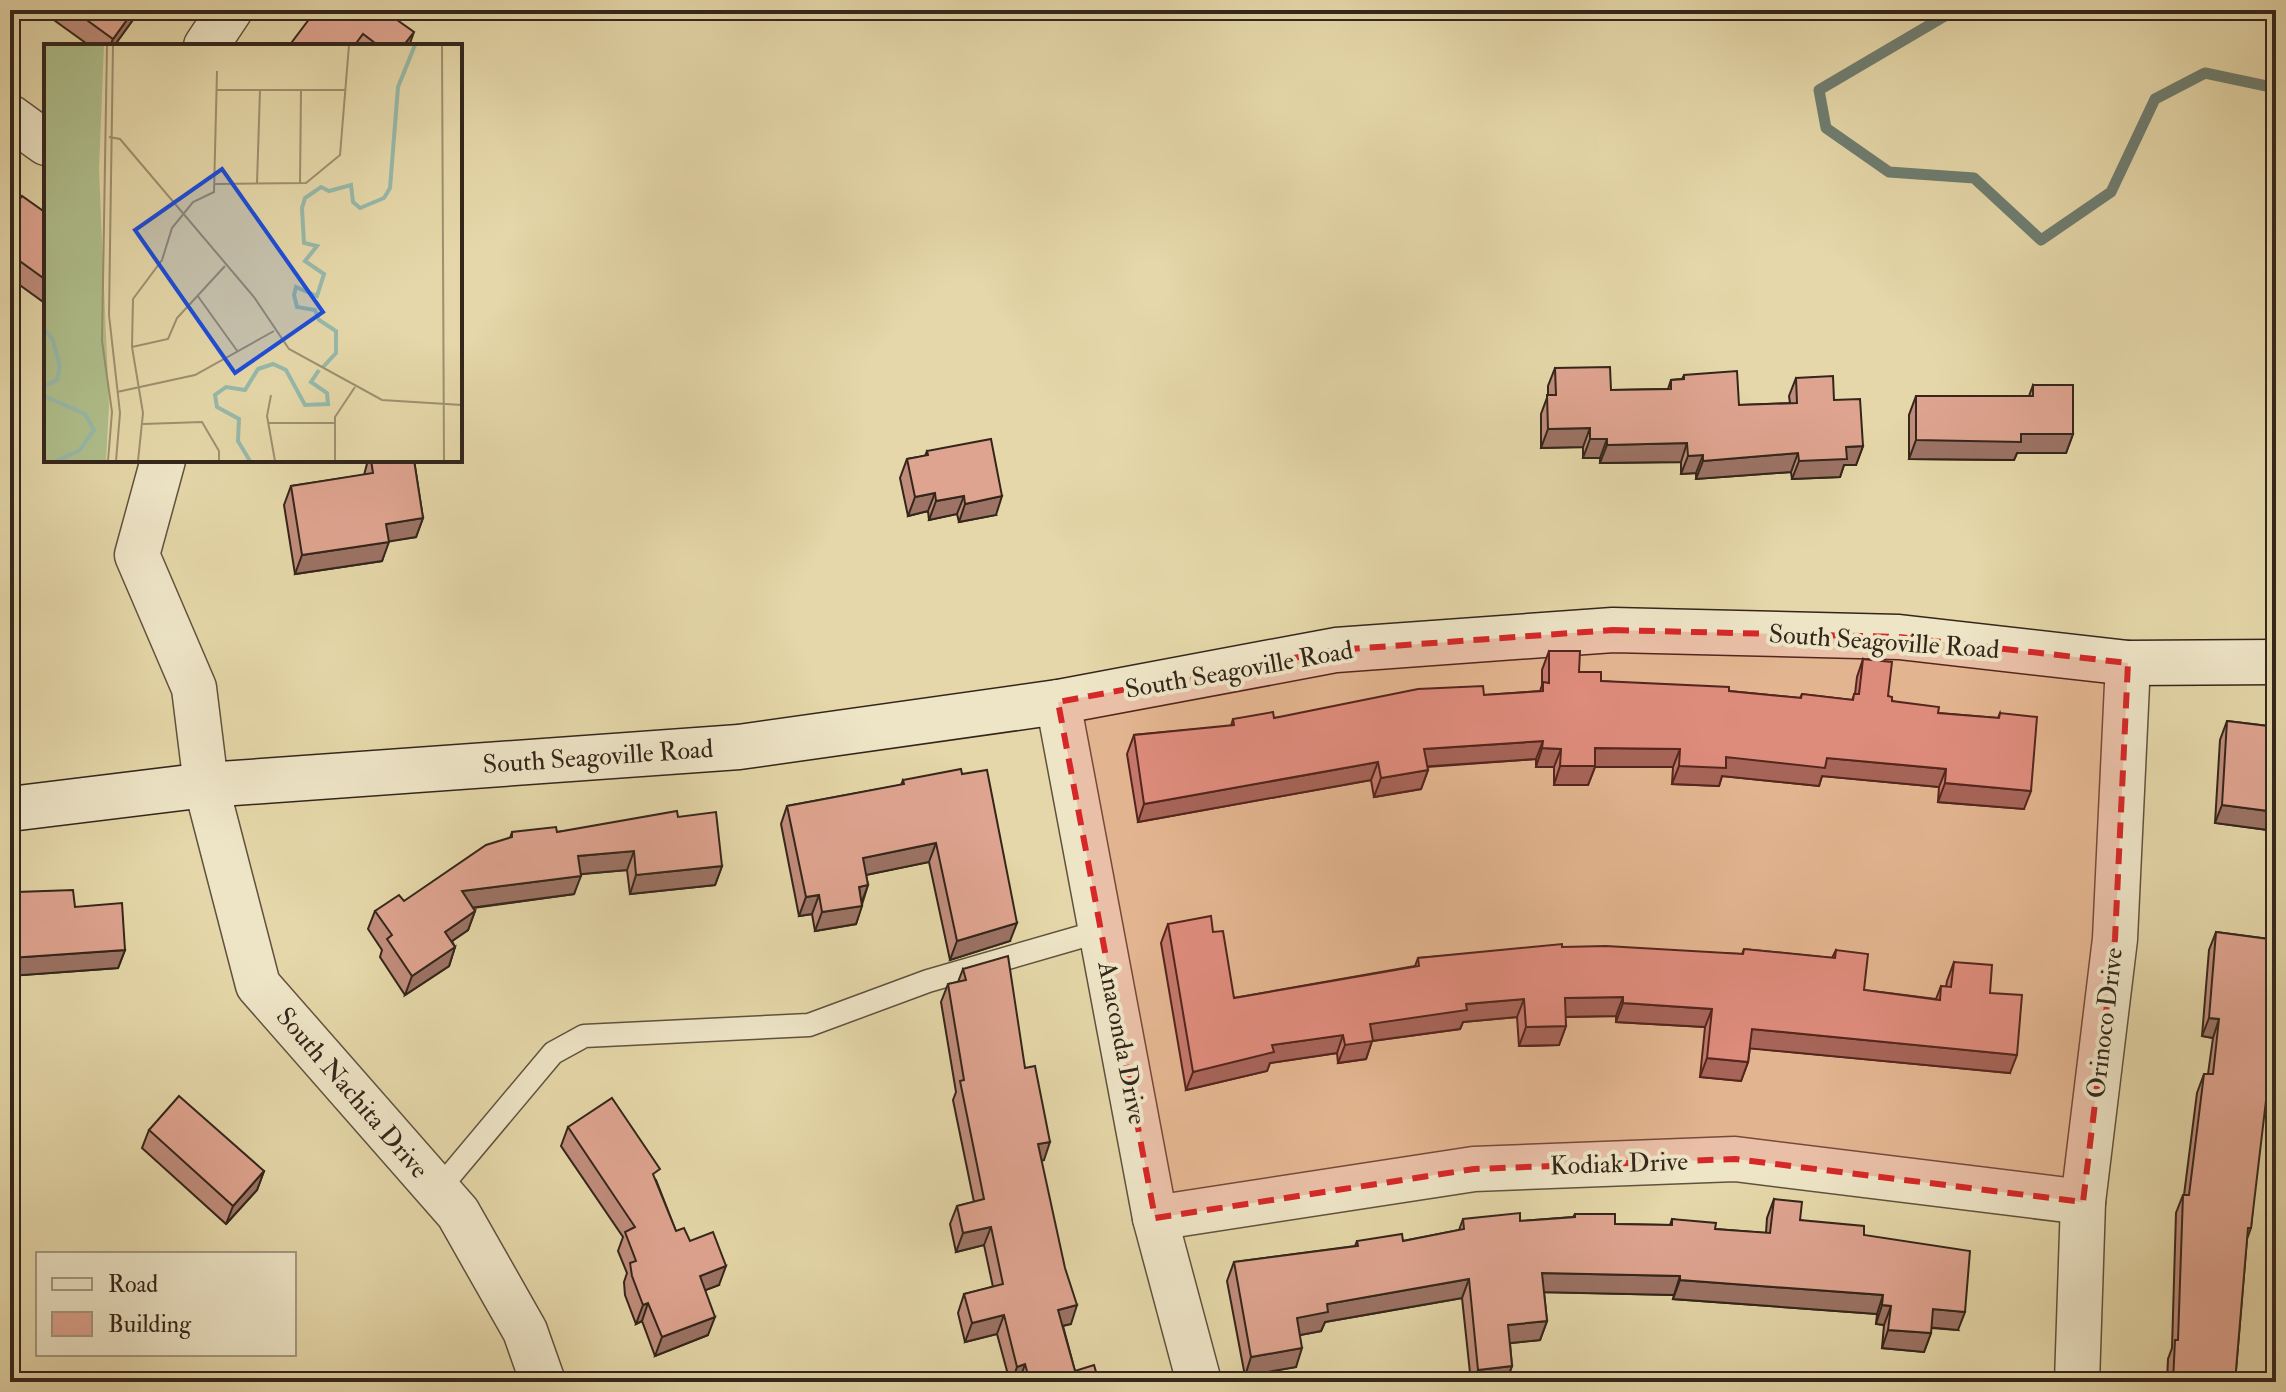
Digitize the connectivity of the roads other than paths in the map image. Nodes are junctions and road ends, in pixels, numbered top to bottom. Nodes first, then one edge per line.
1 (230, 10) edge
2 (207, 44) edge
3 (10, 117) edge
4 (44, 142) edge
5 (162, 462) edge
6 (2276, 662) edge
7 (2128, 663) junction
8 (1058, 702) junction
9 (206, 785) junction
10 (10, 809) edge
11 (1101, 931) junction
12 (438, 1190) junction
13 (2083, 1202) junction
14 (1155, 1218) junction
15 (543, 1382) edge
16 (1199, 1382) edge
17 (2077, 1382) edge

1 - 2 street
3 - 4 street
5 - 9 street, South Nachita Drive
6 - 7 street, South Seagoville Road
7 - 8 street, South Seagoville Road
7 - 13 street, Orinoco Drive
8 - 9 street, South Seagoville Road
8 - 11 street, Anaconda Drive
9 - 10 street, South Seagoville Road
9 - 12 street, South Nachita Drive
11 - 12 lane
11 - 14 street, Anaconda Drive
12 - 15 street, South Nachita Drive
13 - 14 street, Kodiak Drive
13 - 17 street, Orinoco Drive
14 - 16 street, Anaconda Drive

